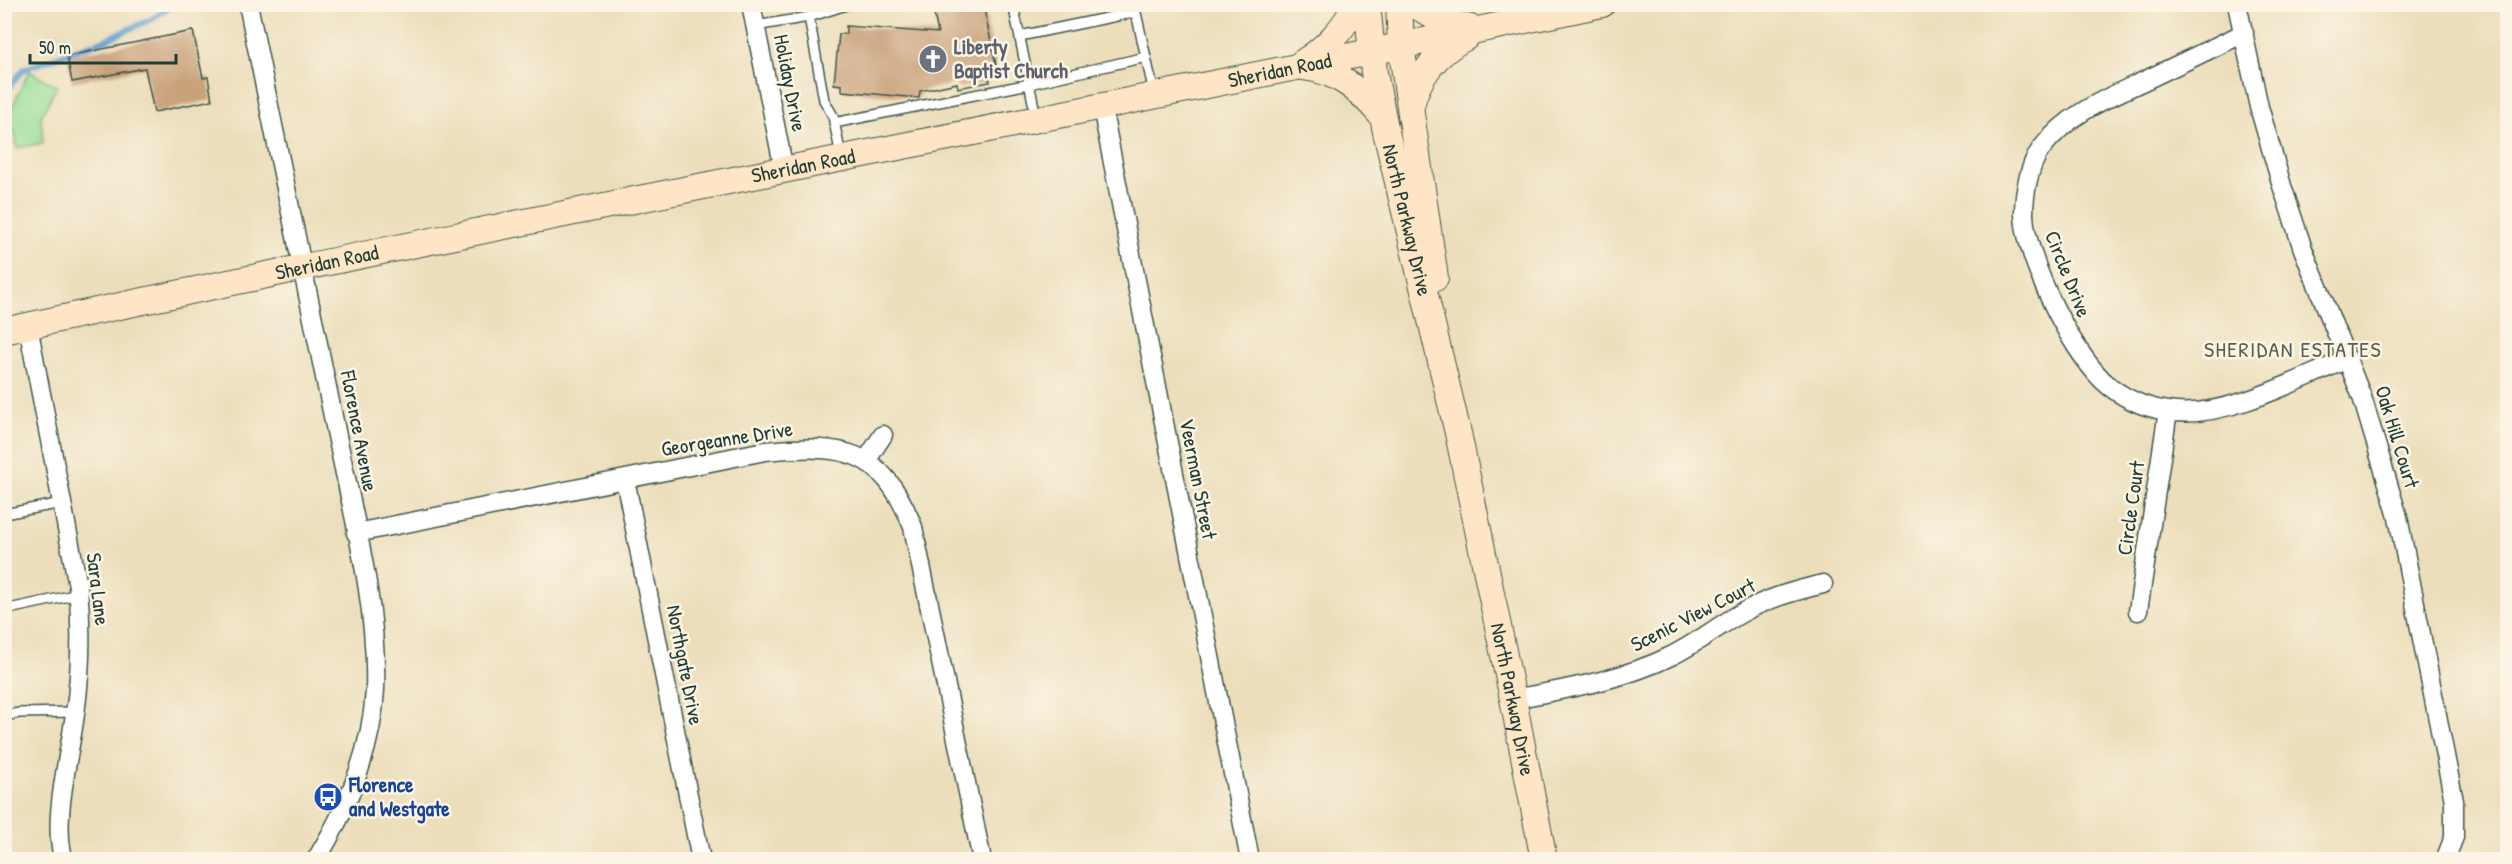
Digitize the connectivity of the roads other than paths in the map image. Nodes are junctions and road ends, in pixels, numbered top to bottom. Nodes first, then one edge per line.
1 (248, 4) edge
2 (751, 4) edge
3 (849, 4) edge
4 (1013, 4) edge
5 (1356, 4) edge
6 (1367, 4) edge
7 (1399, 4) edge
8 (1414, 4) edge
9 (1602, 4) edge
10 (2236, 4) edge
11 (1135, 8) edge
12 (809, 17) junction
13 (755, 26) junction
14 (1480, 30) junction
15 (2244, 33) junction
16 (1020, 36) junction
17 (1401, 45) junction
18 (1372, 50) junction
19 (1146, 57) junction
20 (1298, 66) junction
21 (1029, 84) junction
22 (1155, 96) junction
23 (1102, 107) junction
24 (1411, 111) junction
25 (1383, 118) junction
26 (1036, 120) junction
27 (834, 123) junction
28 (841, 158) junction
29 (784, 170) junction
30 (302, 266) junction
31 (16, 328) edge
32 (2348, 359) junction
33 (2168, 411) junction
34 (1458, 434) junction
35 (883, 435) dead end
36 (866, 460) junction
37 (625, 479) junction
38 (62, 503) junction
39 (4, 514) edge
40 (356, 533) junction
41 (1823, 584) dead end
42 (79, 594) junction
43 (4, 609) edge
44 (2138, 611) dead end
45 (1513, 699) junction
46 (76, 712) junction
47 (4, 716) edge
48 (64, 860) edge
49 (316, 860) edge
50 (701, 860) edge
51 (982, 860) edge
52 (1250, 860) edge
53 (1544, 860) edge
54 (2445, 860) edge

1 - 30 street, Florence Avenue
2 - 13 street, Holiday Drive
3 - 12 lane
4 - 16 lane
5 - 20 main road
6 - 18 main road, North Parkway Drive
7 - 17 main road, North Parkway Drive
8 - 14 main road
9 - 14 main road, Sheridan Road
10 - 15 street, Oak Hill Court
11 - 16 lane
11 - 19 lane
12 - 13 lane
12 - 27 lane
13 - 29 street, Holiday Drive
14 - 17 main road, Sheridan Road
14 - 24 main road
15 - 32 street, Oak Hill Court
15 - 33 street, Circle Drive
16 - 21 lane
17 - 18 main road, Sheridan Road
17 - 24 main road, North Parkway Drive
18 - 20 main road, Sheridan Road
18 - 25 main road, North Parkway Drive
19 - 21 lane
19 - 22 lane
20 - 22 main road, Sheridan Road
20 - 25 main road
21 - 26 lane
21 - 27 lane
22 - 23 main road, Sheridan Road
23 - 26 main road, Sheridan Road
23 - 52 street, Veerman Street
24 - 34 main road, North Parkway Drive
25 - 34 main road, North Parkway Drive
26 - 28 main road, Sheridan Road
27 - 28 lane
28 - 29 main road, Sheridan Road
29 - 30 main road, Sheridan Road
30 - 31 main road, Sheridan Road
30 - 40 street, Florence Avenue
31 - 38 street, Sara Lane
32 - 33 street, Circle Drive
32 - 54 street, Oak Hill Court
33 - 44 street, Circle Court
34 - 45 main road, North Parkway Drive
35 - 36 street
36 - 37 street, Georgeanne Drive
36 - 51 street, Georgeanne Drive
37 - 40 street, Georgeanne Drive
37 - 50 street, Northgate Drive
38 - 39 lane
38 - 42 street, Sara Lane
40 - 49 street, Florence Avenue
41 - 45 street, Scenic View Court
42 - 43 lane
42 - 46 street, Sara Lane
45 - 53 main road, North Parkway Drive
46 - 47 lane
46 - 48 street, Sara Lane

